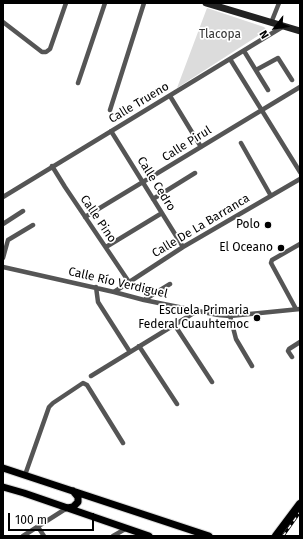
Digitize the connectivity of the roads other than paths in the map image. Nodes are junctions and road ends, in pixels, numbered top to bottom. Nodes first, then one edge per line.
1 (66, 3) edge
2 (105, 3) edge
3 (144, 3) edge
4 (206, 3) edge
5 (278, 3) edge
6 (3, 22) edge
7 (277, 26) junction
8 (300, 31) edge
9 (300, 36) edge
10 (244, 51) junction
11 (230, 60) junction
12 (256, 70) junction
13 (292, 80) dead end
14 (78, 83) dead end
15 (300, 86) edge
16 (268, 90) dead end
17 (170, 96) junction
18 (110, 110) dead end
19 (261, 110) junction
20 (112, 131) junction
21 (240, 143) dead end
22 (201, 147) junction
23 (52, 166) junction
24 (195, 172) dead end
25 (300, 172) edge
26 (300, 179) edge
27 (143, 183) junction
28 (271, 196) junction
29 (3, 197) edge
30 (153, 198) junction
31 (23, 211) dead end
32 (162, 212) junction
33 (85, 217) junction
34 (3, 224) edge
35 (33, 225) dead end
36 (300, 244) edge
37 (106, 247) junction
38 (183, 247) junction
39 (3, 258) edge
40 (3, 267) edge
41 (129, 282) junction
42 (170, 284) dead end
43 (96, 287) junction
44 (114, 292) junction
45 (144, 300) junction
46 (298, 309) edge
47 (198, 311) junction
48 (230, 316) junction
49 (174, 324) junction
50 (300, 342) edge
51 (139, 346) junction
52 (130, 352) junction
53 (292, 357) dead end
54 (252, 366) dead end
55 (91, 376) dead end
56 (212, 382) dead end
57 (177, 404) dead end
58 (123, 443) dead end
59 (3, 468) edge
60 (25, 475) junction
61 (4, 488) edge
62 (73, 491) junction
63 (300, 504) edge
64 (67, 508) junction
65 (38, 527) junction
66 (127, 528) junction
67 (31, 534) edge
68 (23, 536) edge
69 (44, 536) edge
70 (113, 536) edge
71 (149, 536) edge
72 (209, 536) edge
73 (276, 536) edge

1 - 6 street
2 - 14 street
3 - 18 street
4 - 7 main road
5 - 7 street
7 - 8 main road
7 - 9 main road
7 - 10 street, Calle Trueno
10 - 11 street, Calle Trueno
10 - 12 street
11 - 17 street, Calle Trueno
11 - 19 street
12 - 13 street
12 - 16 street
15 - 19 street, Calle Pirul
17 - 20 street, Calle Trueno
17 - 22 street
19 - 22 street, Calle Pirul
19 - 25 street
20 - 23 street, Calle Trueno
20 - 27 street, Calle Cedro
21 - 28 street
22 - 27 street, Calle Pirul
23 - 29 street, Calle Trueno
23 - 33 street, Calle Pino
24 - 30 street
26 - 28 street, Calle De La Barranca
27 - 30 street, Calle Cedro
27 - 33 street, Calle Pirul
28 - 38 street, Calle De La Barranca
30 - 32 street, Calle Cedro
31 - 34 street
32 - 37 street
32 - 38 street, Calle Cedro
33 - 37 street, Calle Pino
35 - 39 street
36 - 46 street
37 - 41 street, Calle Pino
38 - 41 street, Calle De La Barranca
40 - 43 street, Calle Río Verdiguel
41 - 44 street, Calle De La Barranca
42 - 45 street
43 - 44 street, Calle Río Verdiguel
43 - 52 street
44 - 45 street, Calle Río Verdiguel
45 - 47 street, Calle Río Verdiguel
46 - 48 street, Calle Río Verdiguel
47 - 48 street, Calle Río Verdiguel
47 - 49 street
48 - 54 street
49 - 51 street
49 - 56 street
50 - 53 street
51 - 52 street
51 - 57 street
52 - 55 street
58 - 60 street
59 - 60 main road
60 - 62 main road
61 - 64 main road
62 - 64 main road
62 - 72 main road
63 - 73 highway
64 - 65 street
64 - 66 main road
65 - 67 street
65 - 69 street
66 - 70 street
66 - 71 main road
67 - 68 street

